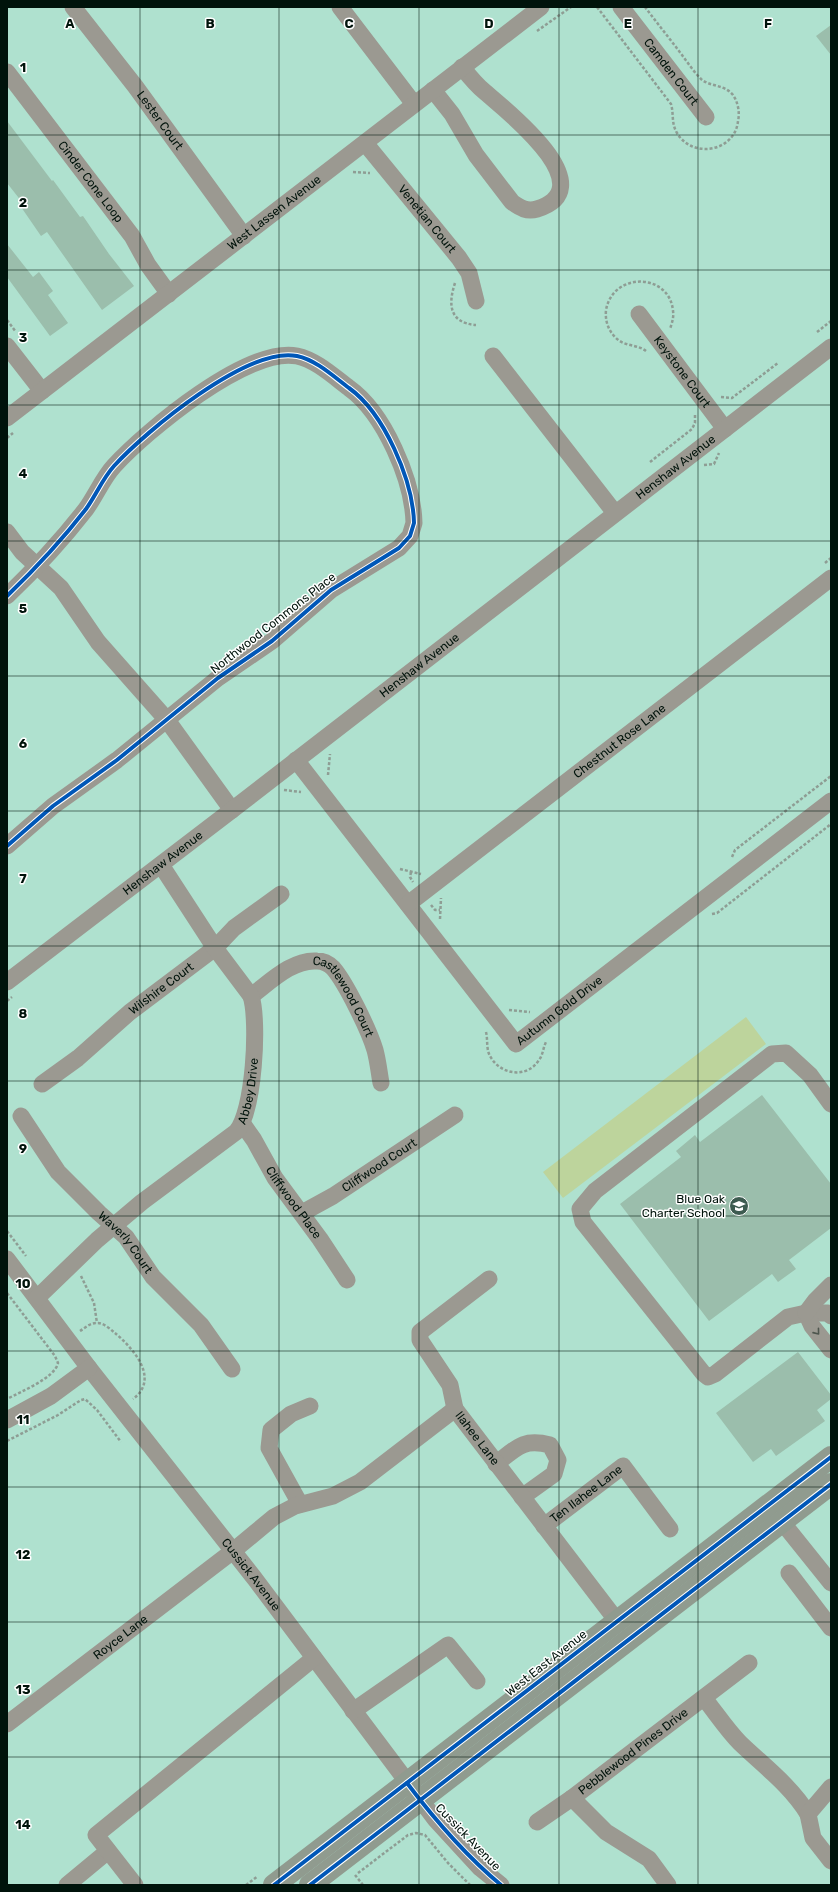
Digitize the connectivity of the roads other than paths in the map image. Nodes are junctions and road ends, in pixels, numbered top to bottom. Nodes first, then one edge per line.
1 (73, 7) edge
2 (340, 7) edge
3 (541, 7) edge
4 (621, 7) edge
5 (462, 67) junction
6 (7, 72) edge
7 (433, 90) junction
8 (414, 104) junction
9 (706, 117) dead end
10 (365, 143) junction
11 (244, 236) junction
12 (169, 294) junction
13 (476, 301) dead end
14 (640, 314) dead end
15 (7, 346) edge
16 (831, 347) edge
17 (493, 356) dead end
18 (42, 391) junction
19 (13, 423) edge
20 (725, 429) junction
21 (616, 513) junction
22 (7, 532) edge
23 (37, 566) junction
24 (825, 573) edge
25 (7, 596) edge
26 (167, 720) junction
27 (296, 760) junction
28 (831, 801) edge
29 (232, 810) junction
30 (7, 846) edge
31 (160, 865) junction
32 (281, 894) dead end
33 (408, 904) junction
34 (215, 948) junction
35 (7, 982) edge
36 (251, 996) junction
37 (381, 1083) dead end
38 (42, 1084) dead end
39 (831, 1104) edge
40 (455, 1115) dead end
41 (21, 1116) dead end
42 (242, 1123) junction
43 (302, 1213) junction
44 (114, 1226) junction
45 (7, 1259) edge
46 (490, 1278) dead end
47 (347, 1280) dead end
48 (831, 1285) edge
49 (37, 1298) junction
50 (806, 1313) junction
51 (831, 1316) edge
52 (831, 1350) edge
53 (89, 1368) junction
54 (232, 1369) dead end
55 (310, 1406) dead end
56 (455, 1409) junction
57 (7, 1420) edge
58 (831, 1457) edge
59 (496, 1464) junction
60 (831, 1484) edge
61 (522, 1497) junction
62 (300, 1504) junction
63 (782, 1522) junction
64 (544, 1526) junction
65 (670, 1529) dead end
66 (233, 1551) junction
67 (789, 1573) dead end
68 (831, 1583) edge
69 (617, 1621) junction
70 (831, 1628) edge
71 (314, 1658) junction
72 (749, 1662) dead end
73 (477, 1681) dead end
74 (704, 1698) junction
75 (353, 1711) junction
76 (7, 1724) edge
77 (831, 1787) edge
78 (413, 1791) junction
79 (572, 1798) junction
80 (808, 1814) junction
81 (537, 1822) dead end
82 (108, 1851) junction
83 (831, 1861) edge
84 (67, 1885) edge
85 (135, 1885) edge
86 (274, 1885) edge
87 (310, 1885) edge
88 (501, 1885) edge
89 (668, 1885) edge

1 - 11 street, Lester Court
2 - 8 street
3 - 5 street, West Lassen Avenue
4 - 9 street, Camden Court
5 - 7 street, West Lassen Avenue
5 - 7 street
6 - 12 street, Cinder Cone Loop
7 - 8 street, West Lassen Avenue
8 - 10 street, West Lassen Avenue
10 - 11 street, West Lassen Avenue
10 - 13 street, Venetian Court
11 - 12 street, West Lassen Avenue
12 - 18 street, West Lassen Avenue
14 - 20 street, Keystone Court
15 - 18 street
16 - 20 street, Henshaw Avenue
17 - 21 street
18 - 19 street, West Lassen Avenue
20 - 21 street, Henshaw Avenue
21 - 27 street, Henshaw Avenue
22 - 23 street
23 - 25 street, Northwood Commons Place
23 - 26 street
23 - 26 street, Northwood Commons Place
24 - 33 street, Chestnut Rose Lane
26 - 29 street
26 - 30 street, Northwood Commons Place
27 - 29 street, Henshaw Avenue
27 - 33 street, Autumn Gold Drive
28 - 33 street, Autumn Gold Drive
29 - 31 street, Henshaw Avenue
31 - 34 street, Abbey Drive
31 - 35 street, Henshaw Avenue
32 - 34 street, Wilshire Court
34 - 36 street, Abbey Drive
34 - 38 street, Wilshire Court
36 - 37 street, Castlewood Court
36 - 42 street, Abbey Drive
39 - 50 street
40 - 43 street, Cliffwood Court
41 - 44 street, Waverly Court
42 - 43 street, Cliffwood Place
42 - 44 street, Abbey Drive
43 - 47 street, Cliffwood Place
44 - 49 street, Abbey Drive
44 - 54 street, Waverly Court
45 - 49 street, Cussick Avenue
46 - 56 street
48 - 50 street
49 - 53 street, Cussick Avenue
50 - 51 street
50 -> 52 street
53 - 57 street
53 - 66 street, Cussick Avenue
55 - 62 street
56 - 59 street, Ilahee Lane
56 - 62 street, Ilahee Lane
58 - 69 main road, West East Avenue
59 - 61 street, Ilahee Lane
59 - 61 street
60 - 63 main road, West East Avenue
61 - 64 street, Ilahee Lane
62 - 66 street, Ilahee Lane
63 - 68 street
63 - 78 main road, West East Avenue
64 - 65 street, Ten Ilahee Lane
64 - 69 street, Ilahee Lane
66 - 71 street, Cussick Avenue
66 - 76 street, Royce Lane
67 - 70 street
69 - 78 main road, West East Avenue
71 - 75 street, Cussick Avenue
71 - 82 street
72 - 74 street, Pebblewood Pines Drive
73 - 75 street
74 - 79 street, Pebblewood Pines Drive
74 - 80 street
75 - 78 street, Cussick Avenue
77 - 80 street
78 - 86 main road, West East Avenue
78 - 87 main road, West East Avenue
78 - 88 street, Cussick Avenue
79 - 81 street
79 - 89 street, Pebblewood Pines Drive
80 - 83 street
82 - 84 street
82 - 85 street

